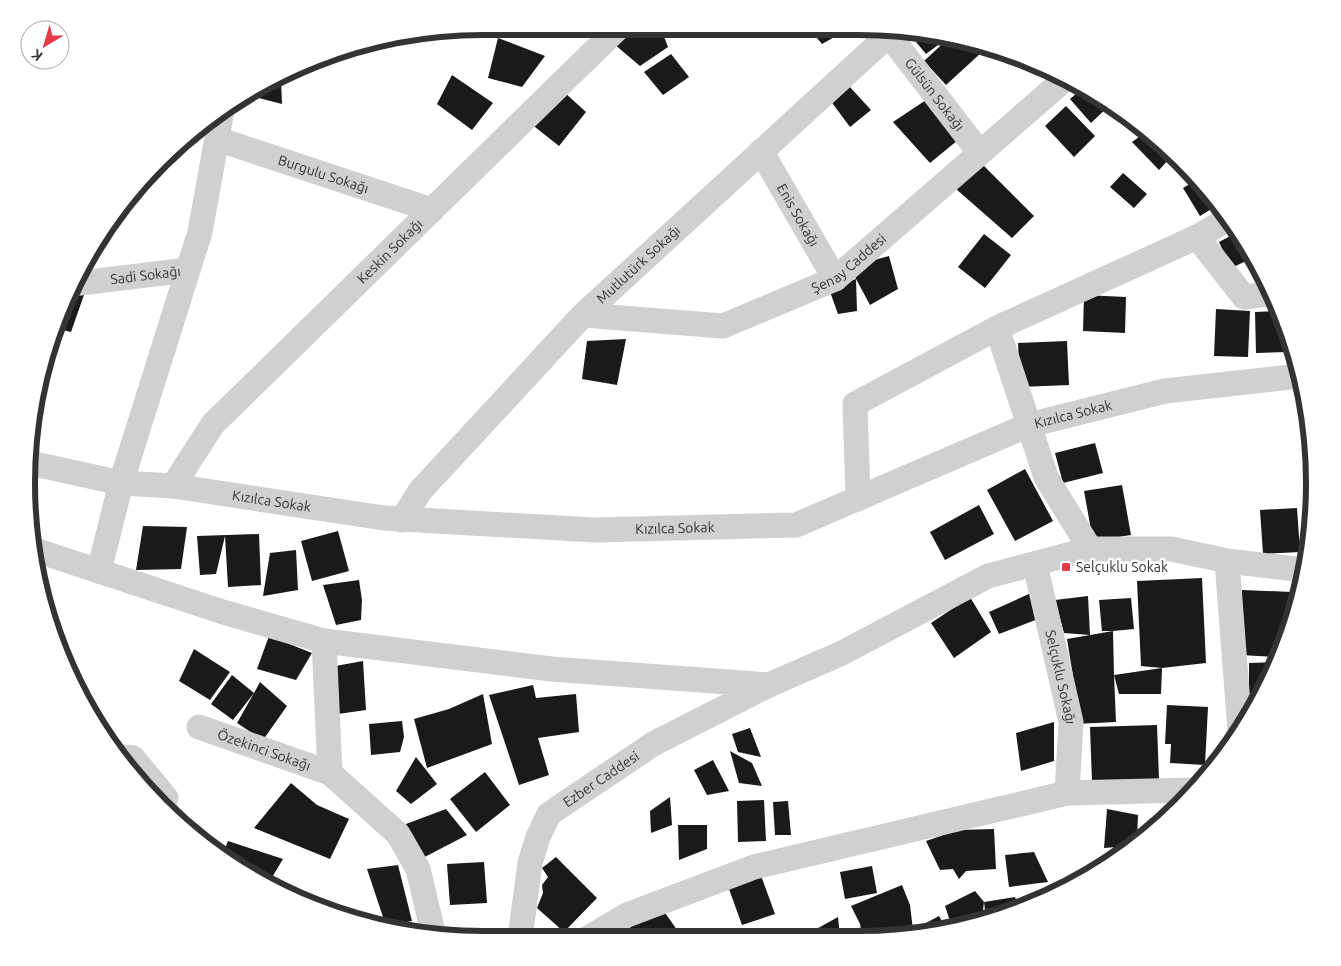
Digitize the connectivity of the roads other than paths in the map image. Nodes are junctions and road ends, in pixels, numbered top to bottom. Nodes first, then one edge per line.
1 (611, 35) edge
2 (887, 36) edge
3 (895, 37) edge
4 (1061, 84) edge
5 (216, 123) edge
6 (761, 151) junction
7 (980, 153) junction
8 (432, 210) junction
9 (1222, 222) edge
10 (1197, 236) junction
11 (188, 270) junction
12 (835, 279) junction
13 (82, 283) edge
14 (1264, 295) edge
15 (583, 315) junction
16 (997, 328) junction
17 (1293, 377) edge
18 (1029, 425) junction
19 (36, 464) edge
20 (121, 482) junction
21 (173, 486) junction
22 (858, 499) junction
23 (402, 520) junction
24 (1090, 550) junction
25 (41, 552) edge
26 (1227, 561) junction
27 (1035, 564) junction
28 (1297, 569) edge
29 (99, 571) junction
30 (324, 640) junction
31 (769, 685) junction
32 (1239, 718) edge
33 (199, 727) dead end
34 (129, 758) edge
35 (330, 773) junction
36 (1184, 790) edge
37 (1067, 793) junction
38 (165, 799) edge
39 (432, 928) edge
40 (521, 931) edge
41 (600, 931) edge

1 - 8 street, Keskin Sokağı
2 - 6 street, Mutlutürk Sokağı
3 - 7 street, Gülsün Sokağı
4 - 7 street, Şenay Caddesi
5 - 8 street, Burgulu Sokağı
5 - 11 street
6 - 12 street, Enis Sokağı
6 - 15 street, Mutlutürk Sokağı
7 - 12 street, Şenay Caddesi
8 - 21 street, Keskin Sokağı
9 - 10 street
10 - 14 street
10 - 16 street
11 - 13 street, Sadi Sokağı
11 - 20 street
12 - 15 street, Şenay Caddesi
15 - 23 street, Mutlutürk Sokağı
16 - 18 street
16 - 22 street
17 - 18 street, Kızılca Sokak
18 - 22 street, Kızılca Sokak
18 - 24 street
19 - 20 street, Kızılca Sokak
20 - 21 street, Kızılca Sokak
20 - 29 street
21 - 23 street, Kızılca Sokak
22 - 23 street, Kızılca Sokak
24 - 26 street, Ezber Caddesi
24 - 27 street, Ezber Caddesi
25 - 29 street
26 - 28 street, Ezber Caddesi
26 - 32 street
27 - 31 street, Ezber Caddesi
27 - 37 street, Selçuklu Sokağı
29 - 30 street
30 - 31 street
30 - 35 street
31 - 40 street, Ezber Caddesi
33 - 35 street, Özekinci Sokağı
34 - 38 street
35 - 39 street
36 - 37 street
37 - 41 street

